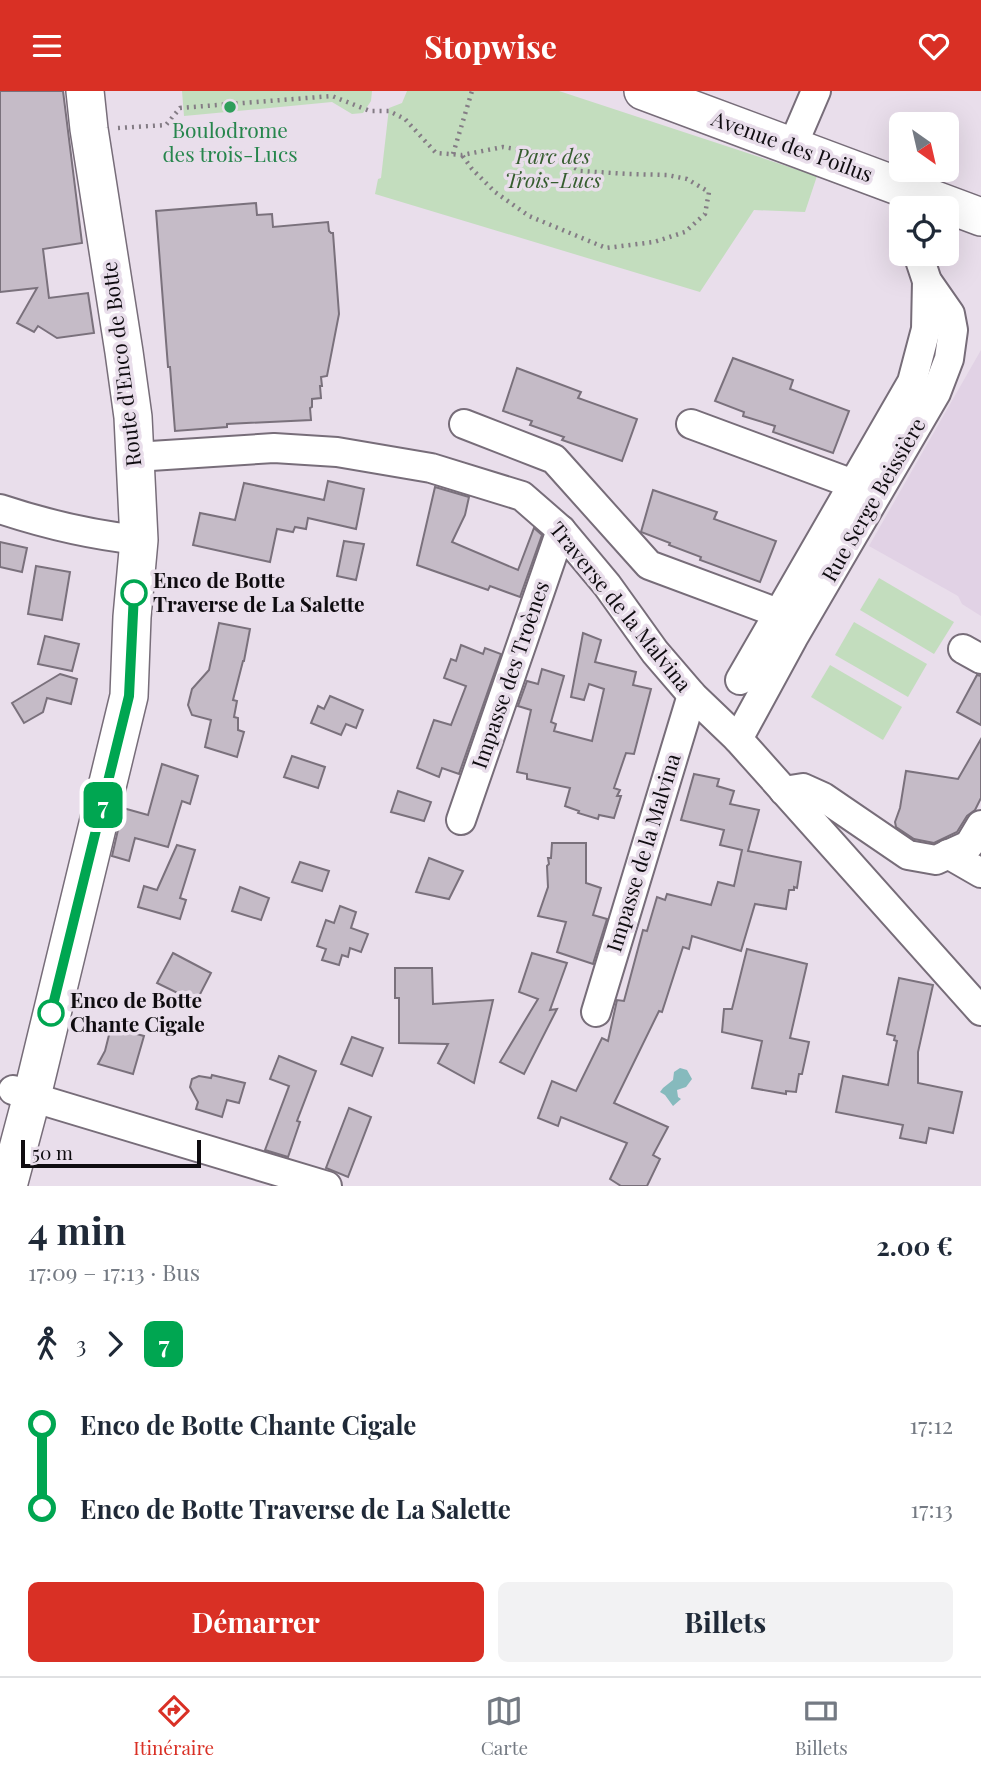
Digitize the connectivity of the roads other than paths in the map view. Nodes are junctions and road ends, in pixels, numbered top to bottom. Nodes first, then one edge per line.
1 (643, 91) edge
2 (816, 91) edge
3 (90, 98) edge
4 (697, 101) edge
5 (792, 147) junction
6 (899, 196) edge
7 (959, 211) edge
8 (981, 217) edge
9 (922, 266) edge
10 (927, 281) junction
11 (464, 424) dead end
12 (691, 424) dead end
13 (135, 457) junction
14 (554, 459) junction
15 (852, 484) junction
16 (522, 496) junction
17 (0, 509) edge
18 (562, 530) junction
19 (139, 540) junction
20 (778, 613) junction
21 (740, 680) dead end
22 (692, 695) junction
23 (738, 739) junction
24 (784, 791) junction
25 (461, 820) dead end
26 (979, 835) edge
27 (948, 854) junction
28 (981, 873) edge
29 (596, 1011) dead end
30 (981, 1011) edge
31 (23, 1093) junction
32 (6, 1135) edge
33 (8, 1186) edge
34 (327, 1186) edge

1 - 4 main road, Avenue des Poilus
2 - 5 street
3 - 13 main road, Route d'Enco de Botte
4 - 5 main road, Avenue des Poilus
5 - 6 main road, Avenue des Poilus
7 - 8 main road, Avenue des Poilus
9 - 10 street, Rue Serge Beissière
10 - 15 street
10 - 23 street, Rue Serge Beissière
11 - 14 street
12 - 15 street
13 - 16 street, Traverse de la Malvina
13 - 19 main road, Route d'Enco de Botte
14 - 16 street
14 - 20 street
15 - 20 street
16 - 18 street, Traverse de la Malvina
17 - 19 street
18 - 22 street, Traverse de la Malvina
18 - 25 street, Impasse des Troènes
19 - 31 main road, Route d'Enco de Botte
20 - 21 street
22 - 23 street, Traverse de la Malvina
22 - 29 street, Impasse de la Malvina
23 - 24 street, Traverse de la Malvina
24 - 27 street
24 - 30 street, Traverse de la Malvina
26 - 27 street
27 - 28 street
31 - 32 main road, Route d'Enco de Botte
31 - 34 street
32 - 33 main road, Route d'Enco de Botte

